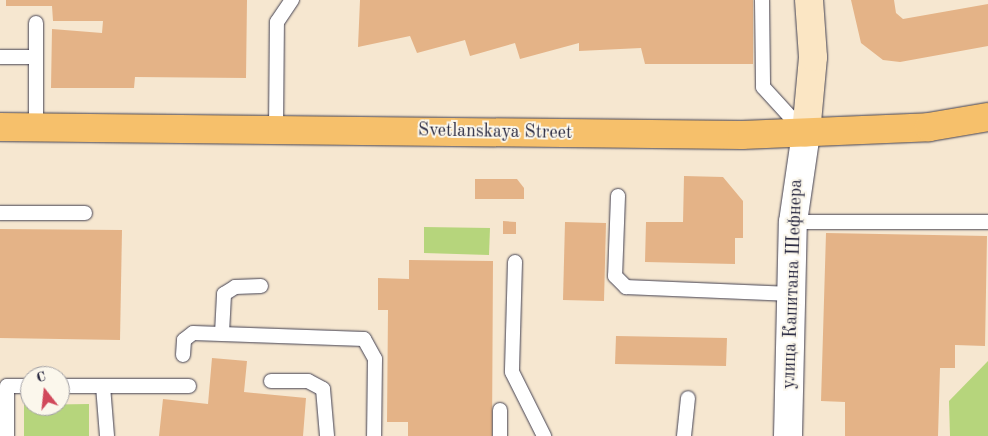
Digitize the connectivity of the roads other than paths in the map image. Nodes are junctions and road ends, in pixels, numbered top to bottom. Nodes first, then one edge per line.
1 (292, 0) edge
2 (762, 0) edge
3 (809, 0) edge
4 (36, 23) dead end
5 (0, 57) edge
6 (36, 57) junction
7 (988, 117) edge
8 (0, 127) edge
9 (36, 127) junction
10 (276, 130) junction
11 (806, 133) junction
12 (618, 196) dead end
13 (0, 213) edge
14 (85, 214) dead end
15 (793, 222) junction
16 (988, 222) edge
17 (515, 262) dead end
18 (261, 286) dead end
19 (791, 294) junction
20 (222, 333) junction
21 (184, 355) dead end
22 (271, 381) dead end
23 (20, 386) edge
24 (70, 386) edge
25 (103, 386) junction
26 (189, 386) dead end
27 (688, 398) dead end
28 (500, 410) dead end
29 (8, 436) edge
30 (107, 436) edge
31 (327, 436) edge
32 (374, 436) edge
33 (500, 436) edge
34 (544, 436) edge
35 (684, 436) edge
36 (788, 436) edge

1 - 10 lane
2 - 11 lane
3 - 11 main road
4 - 6 lane
5 - 6 lane
6 - 9 lane
7 - 11 main road, Svetlanskaya Street
8 - 9 main road, Svetlanskaya Street
9 - 10 main road, Svetlanskaya Street
10 - 11 main road, Svetlanskaya Street
11 - 15 street, улица Капитана Шефнера
12 - 19 lane
13 - 14 lane
15 - 16 lane
15 - 19 street, улица Капитана Шефнера
17 - 34 lane
18 - 20 lane
19 - 36 street, улица Капитана Шефнера
20 - 21 lane
20 - 32 lane
22 - 31 lane
23 - 29 lane
24 - 25 lane
25 - 26 lane
25 - 30 lane
27 - 35 lane
28 - 33 lane

